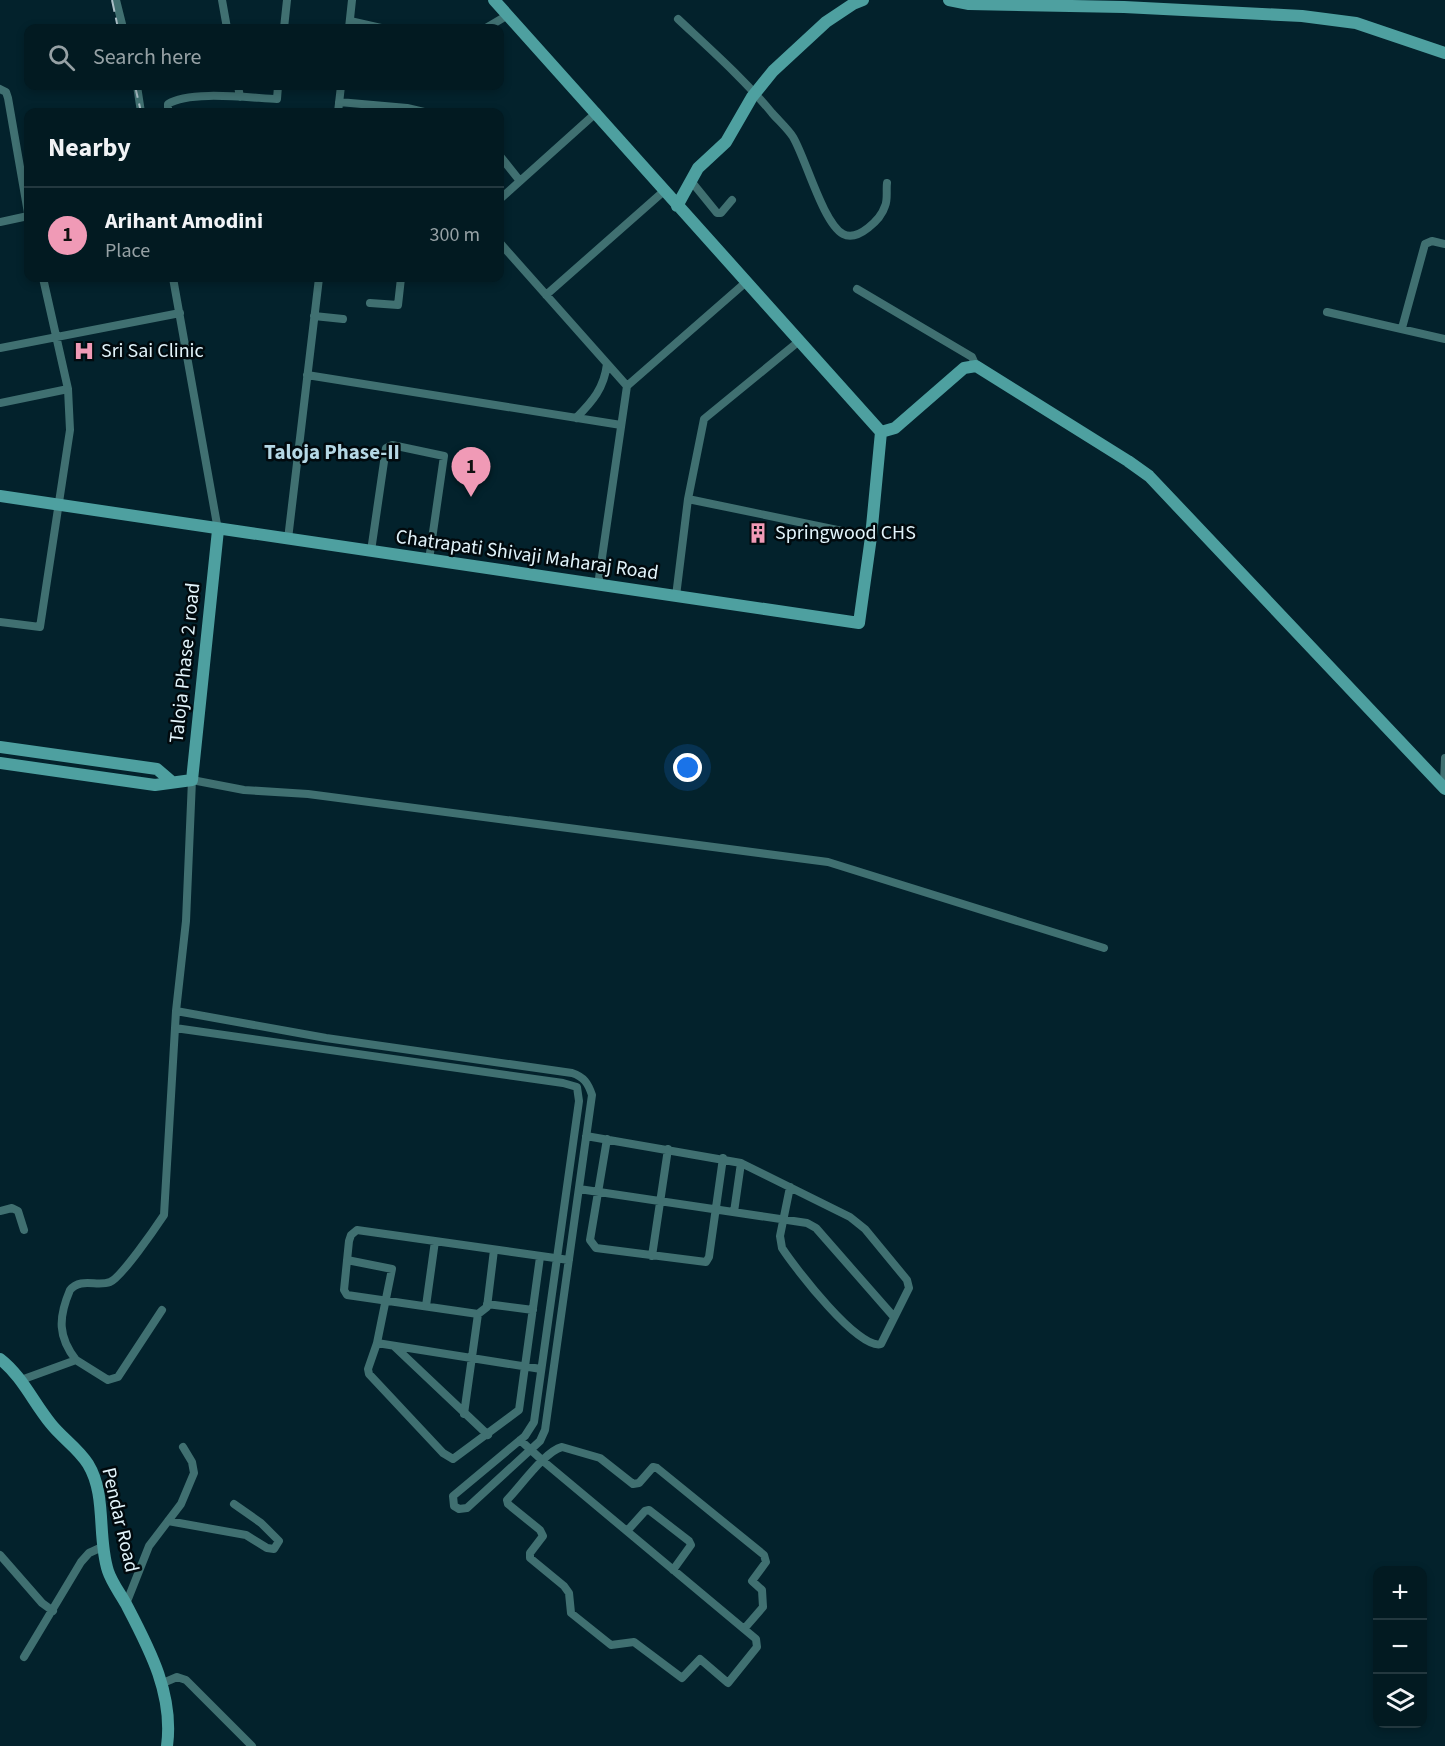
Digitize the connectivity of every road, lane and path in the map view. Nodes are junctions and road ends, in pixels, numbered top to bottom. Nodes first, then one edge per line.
1 (116, 0) edge
2 (222, 0) edge
3 (287, 0) edge
4 (352, 0) edge
5 (494, 0) edge
6 (863, 0) edge
7 (949, 0) edge
8 (1125, 3) edge
9 (1169, 4) edge
10 (508, 15) junction
11 (678, 19) dead end
12 (122, 24) edge
13 (226, 24) edge
14 (284, 24) edge
15 (349, 24) edge
16 (493, 24) edge
17 (1445, 53) edge
18 (0, 89) edge
19 (138, 90) edge
20 (239, 90) edge
21 (278, 90) edge
22 (340, 90) edge
23 (755, 93) junction
24 (240, 97) junction
25 (339, 102) junction
26 (140, 108) edge
27 (168, 108) edge
28 (338, 108) edge
29 (407, 108) edge
30 (597, 112) junction
31 (504, 161) edge
32 (520, 181) junction
33 (691, 181) junction
34 (887, 183) dead end
35 (24, 191) edge
36 (664, 191) junction
37 (504, 195) edge
38 (732, 200) dead end
39 (677, 206) junction
40 (24, 215) edge
41 (0, 222) edge
42 (1445, 244) edge
43 (504, 248) edge
44 (44, 282) edge
45 (173, 282) edge
46 (318, 282) edge
47 (401, 282) edge
48 (745, 283) junction
49 (857, 289) dead end
50 (546, 295) junction
51 (370, 303) dead end
52 (1327, 312) dead end
53 (180, 313) junction
54 (314, 316) junction
55 (343, 319) dead end
56 (1402, 328) junction
57 (56, 336) junction
58 (1445, 339) edge
59 (798, 342) junction
60 (0, 348) edge
61 (607, 364) junction
62 (976, 366) junction
63 (307, 375) junction
64 (627, 386) junction
65 (68, 389) junction
66 (0, 403) edge
67 (576, 417) junction
68 (621, 425) junction
69 (881, 432) junction
70 (0, 496) edge
71 (688, 499) junction
72 (59, 504) junction
73 (218, 530) junction
74 (871, 537) junction
75 (288, 539) junction
76 (371, 551) junction
77 (429, 560) junction
78 (598, 585) junction
79 (676, 596) junction
80 (0, 622) edge
81 (0, 747) edge
82 (1445, 758) edge
83 (0, 763) edge
84 (192, 780) junction
85 (171, 781) junction
86 (1444, 787) edge
87 (1104, 948) dead end
88 (176, 1011) junction
89 (175, 1028) junction
90 (585, 1080) junction
91 (577, 1087) junction
92 (586, 1136) junction
93 (607, 1139) junction
94 (669, 1149) junction
95 (723, 1158) junction
96 (741, 1163) junction
97 (789, 1187) junction
98 (579, 1189) junction
99 (598, 1192) junction
100 (661, 1202) junction
101 (716, 1210) junction
102 (0, 1211) edge
103 (734, 1212) junction
104 (783, 1218) junction
105 (24, 1230) dead end
106 (435, 1241) junction
107 (494, 1250) junction
108 (652, 1256) junction
109 (540, 1257) junction
110 (557, 1259) junction
111 (347, 1260) junction
112 (569, 1260) junction
113 (385, 1300) junction
114 (487, 1304) junction
115 (426, 1306) junction
116 (162, 1310) dead end
117 (533, 1310) junction
118 (478, 1314) junction
119 (894, 1317) junction
120 (377, 1343) junction
121 (394, 1346) junction
122 (471, 1358) junction
123 (0, 1359) edge
124 (76, 1360) junction
125 (525, 1366) junction
126 (541, 1369) junction
127 (21, 1380) junction
128 (464, 1414) junction
129 (488, 1435) junction
130 (520, 1440) junction
131 (183, 1447) dead end
132 (530, 1450) junction
133 (543, 1461) junction
134 (471, 1480) junction
135 (482, 1493) junction
136 (234, 1504) dead end
137 (168, 1521) junction
138 (627, 1531) junction
139 (102, 1547) junction
140 (0, 1555) edge
141 (673, 1570) junction
142 (126, 1604) junction
143 (53, 1611) junction
144 (744, 1629) junction
145 (24, 1657) dead end
146 (163, 1683) junction
147 (167, 1746) edge
148 (252, 1746) edge

1 - 12 street
2 - 13 street
3 - 14 street
4 - 15 street
5 - 10 street
6 - 23 street
7 - 8 street
8 - 9 street
9 - 17 street
10 - 16 street
10 - 30 street
11 - 23 street
18 - 35 street
19 - 26 street
20 - 24 street
21 - 24 street
22 - 25 street
23 - 33 street
23 - 34 street
24 - 27 street
25 - 28 street
25 - 29 street
30 - 32 street
30 - 36 street
31 - 32 street
32 - 37 street
33 - 38 street
33 - 39 street
36 - 39 street
36 - 50 street
39 - 48 street
40 - 41 street
42 - 56 street
43 - 50 street
44 - 57 street
45 - 53 street
46 - 54 street
47 - 51 street
48 - 59 street
48 - 64 street
49 - 62 street
50 - 61 street
52 - 56 street
53 - 57 street
53 - 73 street
54 - 55 street
54 - 63 street
56 - 58 street
57 - 60 street
57 - 65 street
59 - 69 street
59 - 71 street
61 - 64 street
61 - 67 street
62 - 69 street
62 - 86 street
63 - 67 street
63 - 75 street
64 - 68 street
65 - 66 street
65 - 72 street
67 - 68 street
68 - 78 street
69 - 74 street, Chatrapati Shivaji Maharaj Road
70 - 72 street, Chatrapati Shivaji Maharaj Road
71 - 74 street
71 - 79 street
72 - 73 street, Chatrapati Shivaji Maharaj Road
72 - 80 street
73 - 75 street, Chatrapati Shivaji Maharaj Road
73 - 84 street, Taloja Phase 2 road
74 - 79 street, Chatrapati Shivaji Maharaj Road
75 - 76 street, Chatrapati Shivaji Maharaj Road
76 - 77 street, Chatrapati Shivaji Maharaj Road
76 - 77 street
77 - 78 street, Chatrapati Shivaji Maharaj Road
78 - 79 street, Chatrapati Shivaji Maharaj Road
81 - 85 street, Taloja Phase 2 road
82 - 86 street
83 - 85 street
84 - 85 street
84 - 87 street
84 - 88 street
88 - 89 street
88 - 90 street
89 - 91 street
89 - 124 street
90 - 91 street
90 - 92 street
91 - 110 street
92 - 93 street
92 - 98 street
93 - 94 street
93 - 99 street
94 - 95 street
94 - 100 street
95 - 96 street
95 - 101 street
96 - 97 street
96 - 103 street
97 - 104 street
97 - 119 street
98 - 99 street
98 - 112 street
99 - 100 street
99 - 108 street
100 - 101 street
100 - 108 street
101 - 103 street
101 - 108 street
102 - 105 street
103 - 104 street
104 - 119 street
104 - 119 street
106 - 107 street
106 - 111 street
106 - 115 street
107 - 109 street
107 - 114 street
109 - 110 street
109 - 117 street
110 - 112 street
110 - 126 street
111 - 113 street
111 - 113 street
112 - 132 street
113 - 115 street
113 - 120 street
114 - 117 street
114 - 118 street
115 - 118 street
116 - 124 street
117 - 125 street
118 - 122 street
120 - 121 street
120 - 129 street
121 - 122 street
121 - 128 street
122 - 125 street
122 - 128 street
123 - 127 street, Pendar Road
124 - 127 street
125 - 126 street
125 - 129 street
126 - 130 street
127 - 139 street, Pendar Road
128 - 129 street
130 - 132 street
130 - 134 street
131 - 137 street
132 - 133 street
132 - 135 street
133 - 138 street
133 - 144 street
133 - 144 street
134 - 135 street
134 - 135 street
136 - 137 street
137 - 142 street
138 - 141 street
138 - 141 street
139 - 142 street, Pendar Road
139 - 143 street
140 - 143 street
141 - 144 street
142 - 146 street, Pendar Road
143 - 145 street
146 - 147 street, Pendar Road
146 - 148 street

